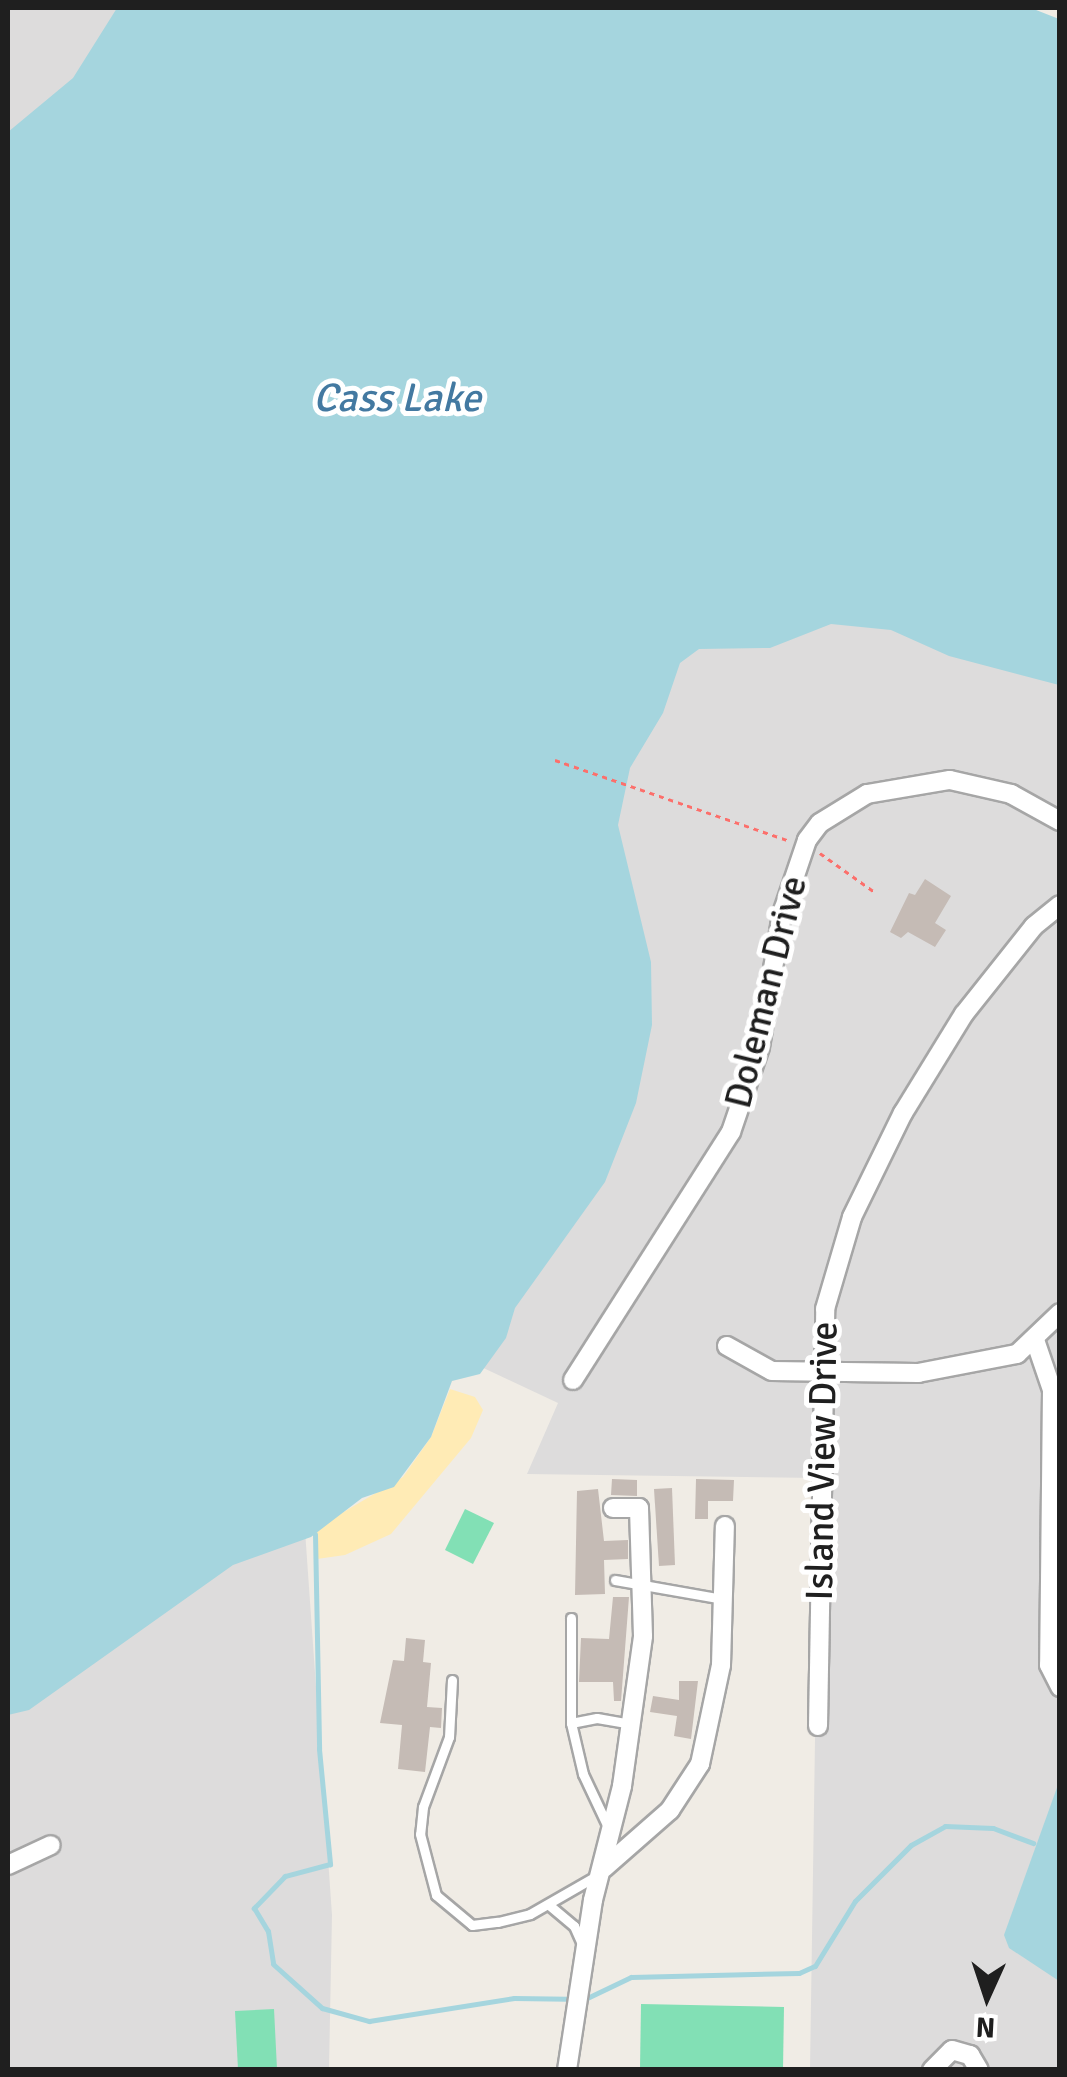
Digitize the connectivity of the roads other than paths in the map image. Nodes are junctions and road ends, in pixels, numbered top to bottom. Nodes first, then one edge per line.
1 (1060, 821) edge
2 (1060, 905) edge
3 (1060, 1313) edge
4 (1035, 1340) junction
5 (727, 1346) dead end
6 (820, 1374) junction
7 (574, 1380) dead end
8 (1056, 1481) edge
9 (612, 1508) dead end
10 (726, 1526) dead end
11 (615, 1580) dead end
12 (644, 1585) junction
13 (726, 1600) junction
14 (571, 1618) dead end
15 (452, 1680) dead end
16 (1060, 1688) edge
17 (571, 1722) junction
18 (633, 1724) junction
19 (818, 1726) dead end
20 (611, 1833) junction
21 (51, 1845) dead end
22 (8, 1865) edge
23 (602, 1872) junction
24 (550, 1905) junction
25 (586, 1951) junction
26 (567, 2070) edge
27 (932, 2070) edge
28 (979, 2070) edge

1 - 7 street, Doleman Drive
2 - 6 street, Island View Drive
3 - 4 street
4 - 6 street
4 - 8 street
5 - 6 street
6 - 19 street, Island View Drive
8 - 16 street
9 - 12 street
10 - 13 street
11 - 12 lane
12 - 13 lane
12 - 18 street
13 - 23 street
14 - 17 lane
15 - 24 lane
17 - 18 lane
17 - 20 lane
18 - 20 street
20 - 23 street
21 - 22 street
23 - 24 lane
23 - 25 street
24 - 25 lane
25 - 26 street
27 - 28 street

